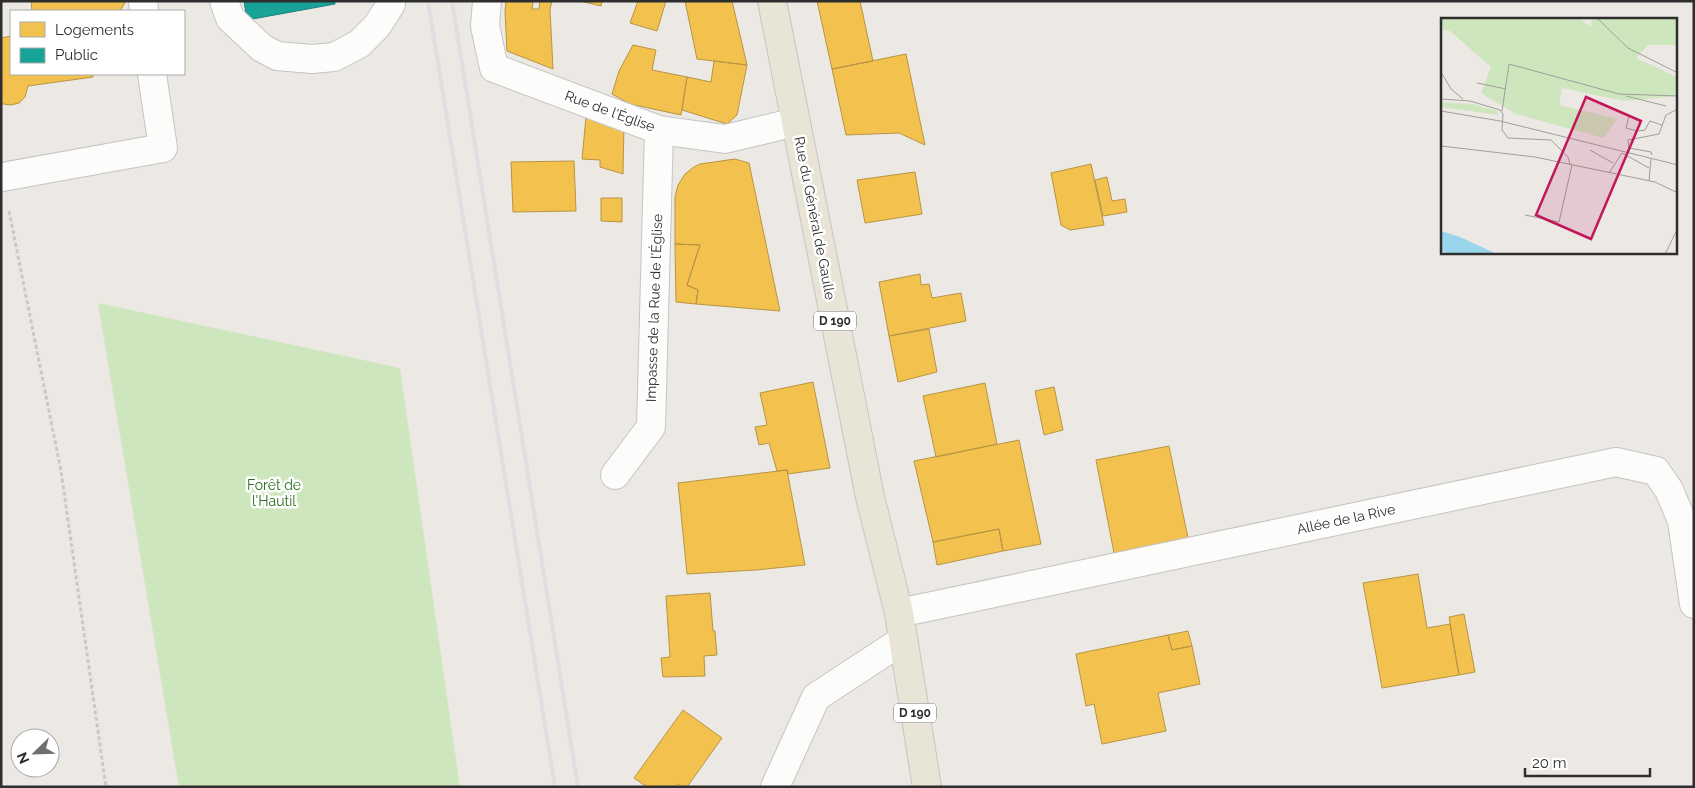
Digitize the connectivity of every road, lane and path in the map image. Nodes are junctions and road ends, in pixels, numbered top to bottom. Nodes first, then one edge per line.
1 (224, 1) edge
2 (391, 1) edge
3 (487, 1) edge
4 (772, 1) edge
5 (152, 75) edge
6 (796, 122) junction
7 (659, 130) junction
8 (2, 177) edge
9 (615, 475) dead end
10 (1694, 604) edge
11 (899, 613) junction
12 (903, 640) junction
13 (106, 787) edge
14 (775, 787) edge
15 (927, 787) edge

1 - 2 street
3 - 7 street, Rue de l'Église
4 - 6 main road, Rue du Général de Gaulle / D 190
5 - 8 street
6 - 7 street, Rue de l'Église
6 - 11 main road, Rue du Général de Gaulle / D 190
7 - 9 street, Impasse de la Rue de l'Église
8 - 13 path
10 - 11 street, Allée de la Rive
11 - 12 main road, Rue du Général de Gaulle / D 190
12 - 14 street
12 - 15 main road, D 190

